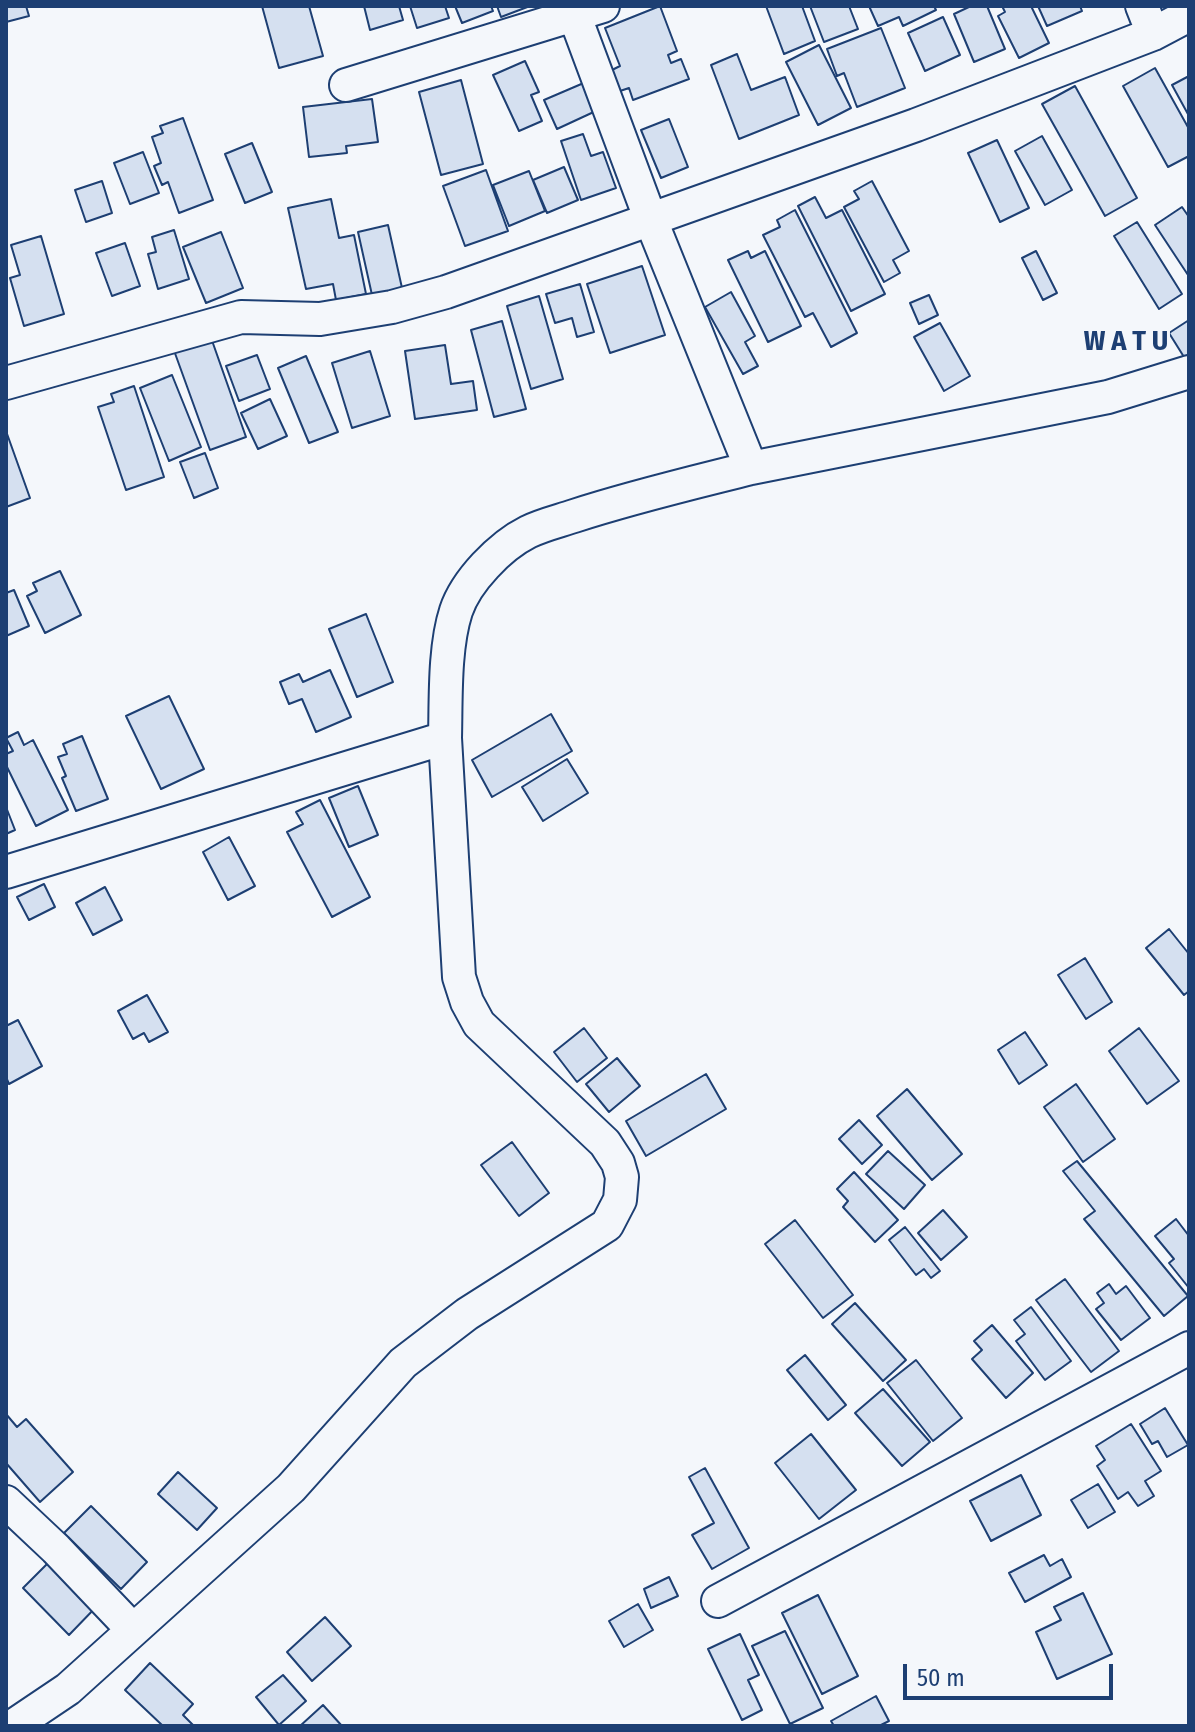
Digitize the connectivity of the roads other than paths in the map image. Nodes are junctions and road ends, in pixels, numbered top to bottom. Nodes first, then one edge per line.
1 (583, 9) edge
2 (1189, 15) edge
3 (1147, 20) edge
4 (346, 85) dead end
5 (650, 218) junction
6 (1189, 372) edge
7 (6, 383) edge
8 (751, 468) junction
9 (445, 738) junction
10 (6, 872) edge
11 (1189, 1348) edge
12 (6, 1502) edge
13 (718, 1601) dead end
14 (133, 1630) junction
15 (13, 1726) edge

1 - 4 street
1 - 5 street
2 - 3 street
3 - 5 street
5 - 7 street
5 - 8 street
6 - 8 street
8 - 9 street
9 - 10 street
9 - 14 street
11 - 13 street
12 - 14 street
14 - 15 street

